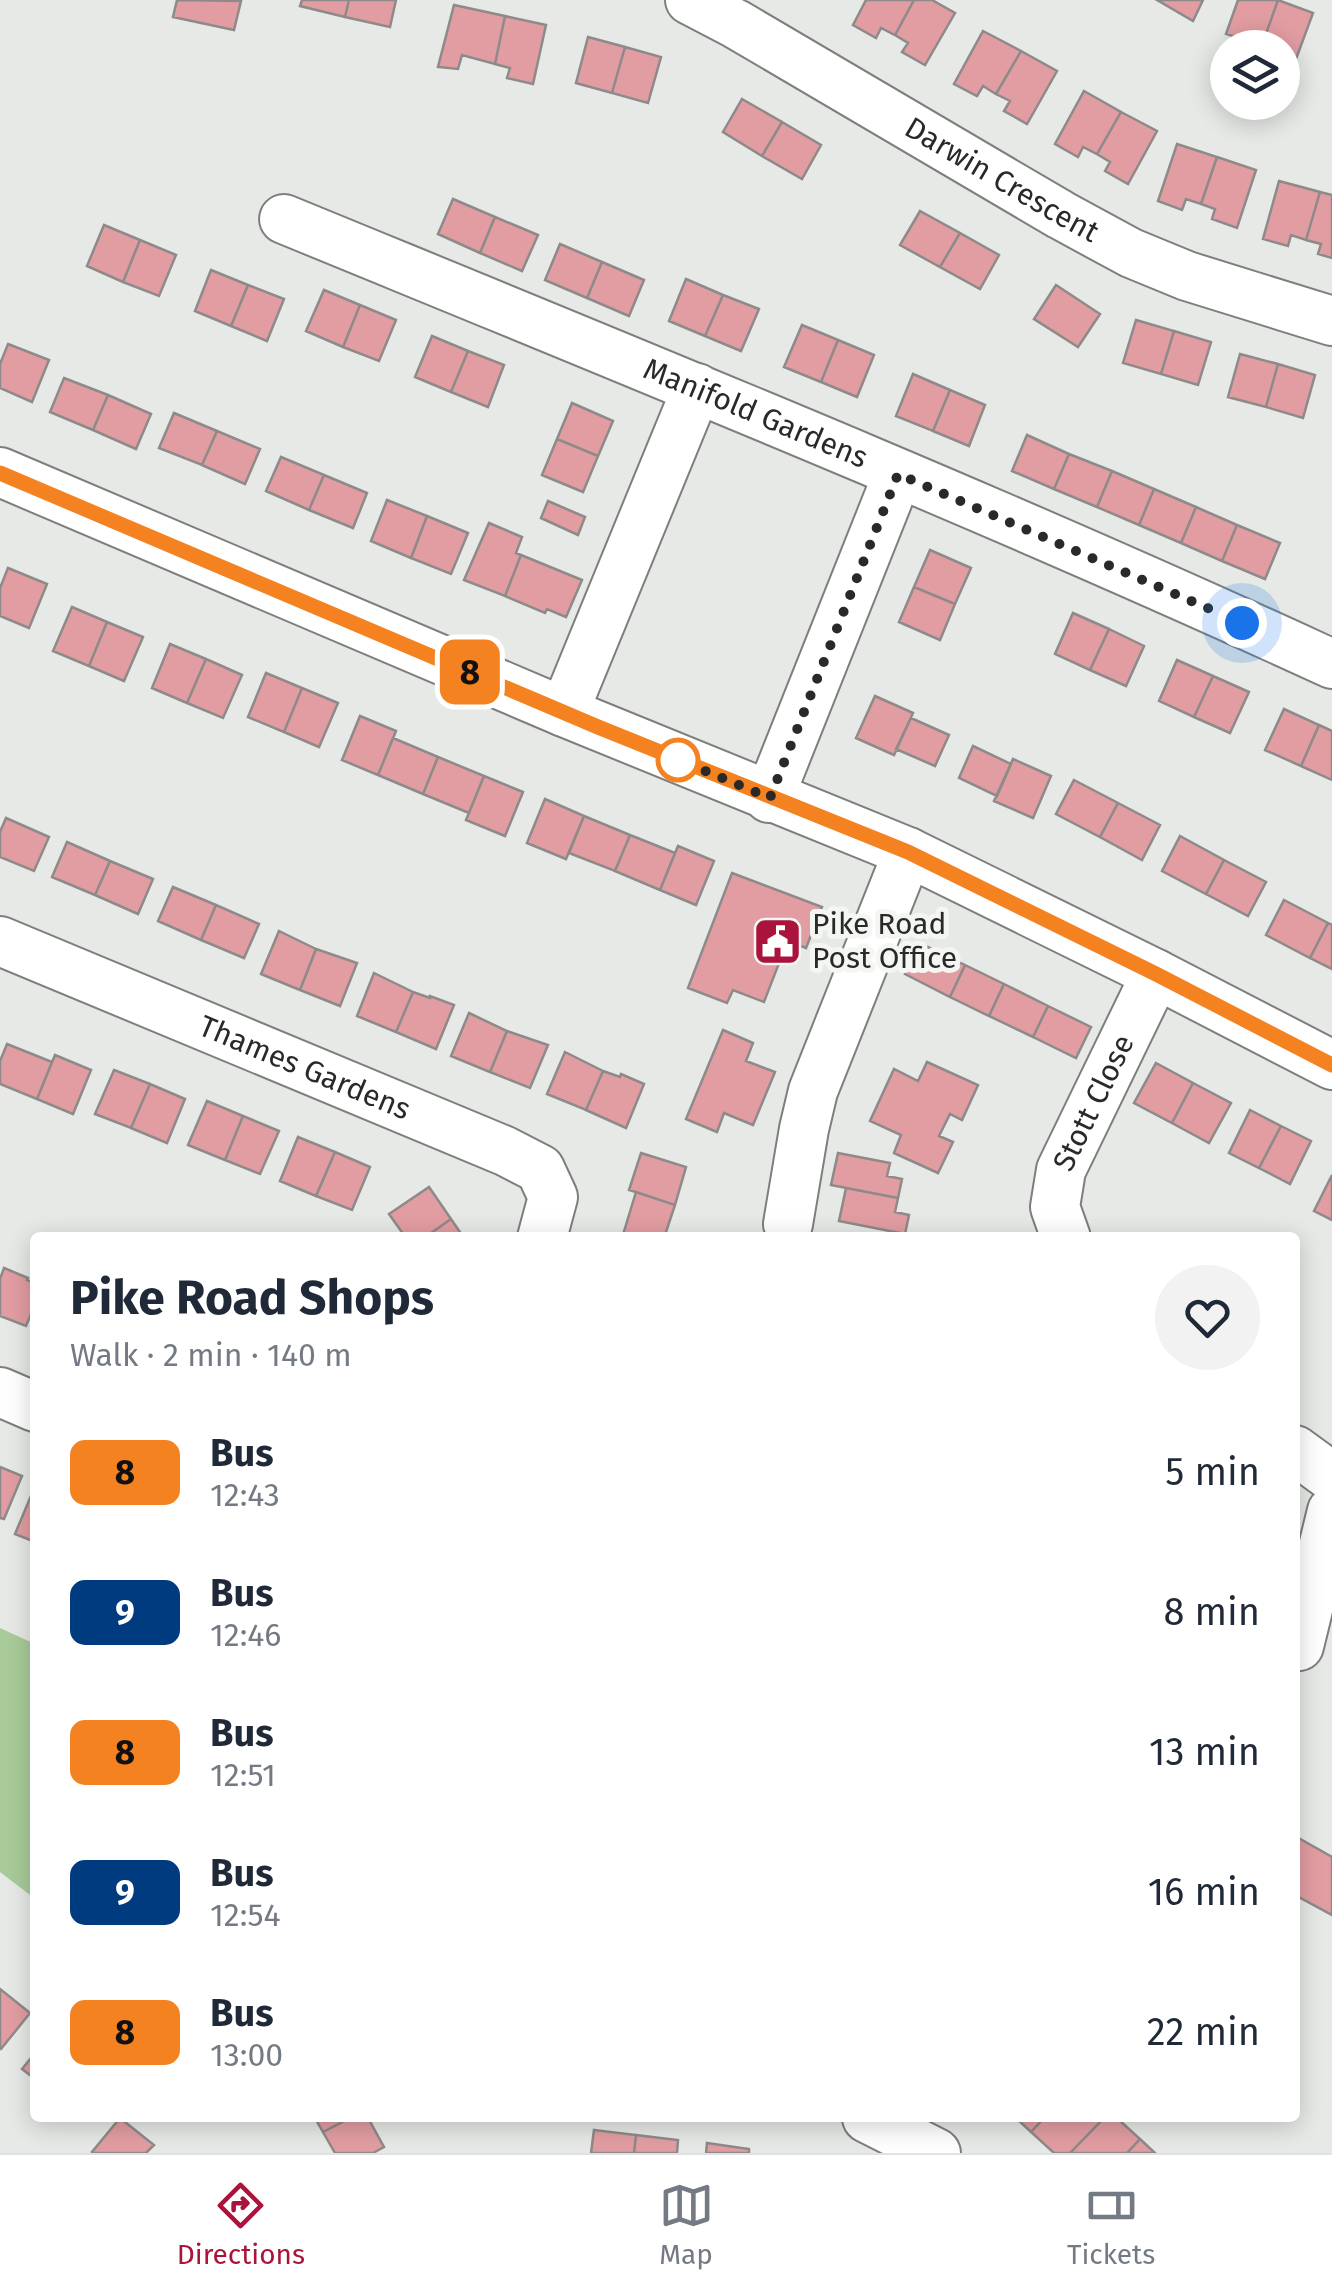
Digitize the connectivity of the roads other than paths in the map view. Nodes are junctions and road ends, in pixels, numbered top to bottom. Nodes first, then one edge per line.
1 (690, 0) edge
2 (284, 219) dead end
3 (1332, 321) edge
4 (696, 388) junction
5 (0, 472) edge
6 (898, 474) junction
7 (1332, 664) edge
8 (564, 712) junction
9 (770, 798) junction
10 (908, 852) junction
11 (0, 941) edge
12 (1156, 974) junction
13 (1332, 1065) edge
14 (788, 1224) dead end
15 (544, 1232) edge
16 (1064, 1232) edge
17 (0, 1392) edge
18 (30, 1404) edge
19 (1300, 1454) edge
20 (1332, 1477) edge
21 (1332, 1510) edge
22 (1309, 1652) edge
23 (875, 2122) edge
24 (936, 2153) edge

1 - 3 street, Darwin Crescent
2 - 4 street, Manifold Gardens
4 - 6 street, Manifold Gardens
4 - 8 street
5 - 8 street
6 - 7 street, Manifold Gardens
6 - 9 street
8 - 9 street
9 - 10 street
10 - 12 street
10 - 14 street
11 - 15 street, Thames Gardens
12 - 13 street
12 - 16 street, Stott Close
17 - 18 street
19 - 20 street
21 - 22 street
23 - 24 street

